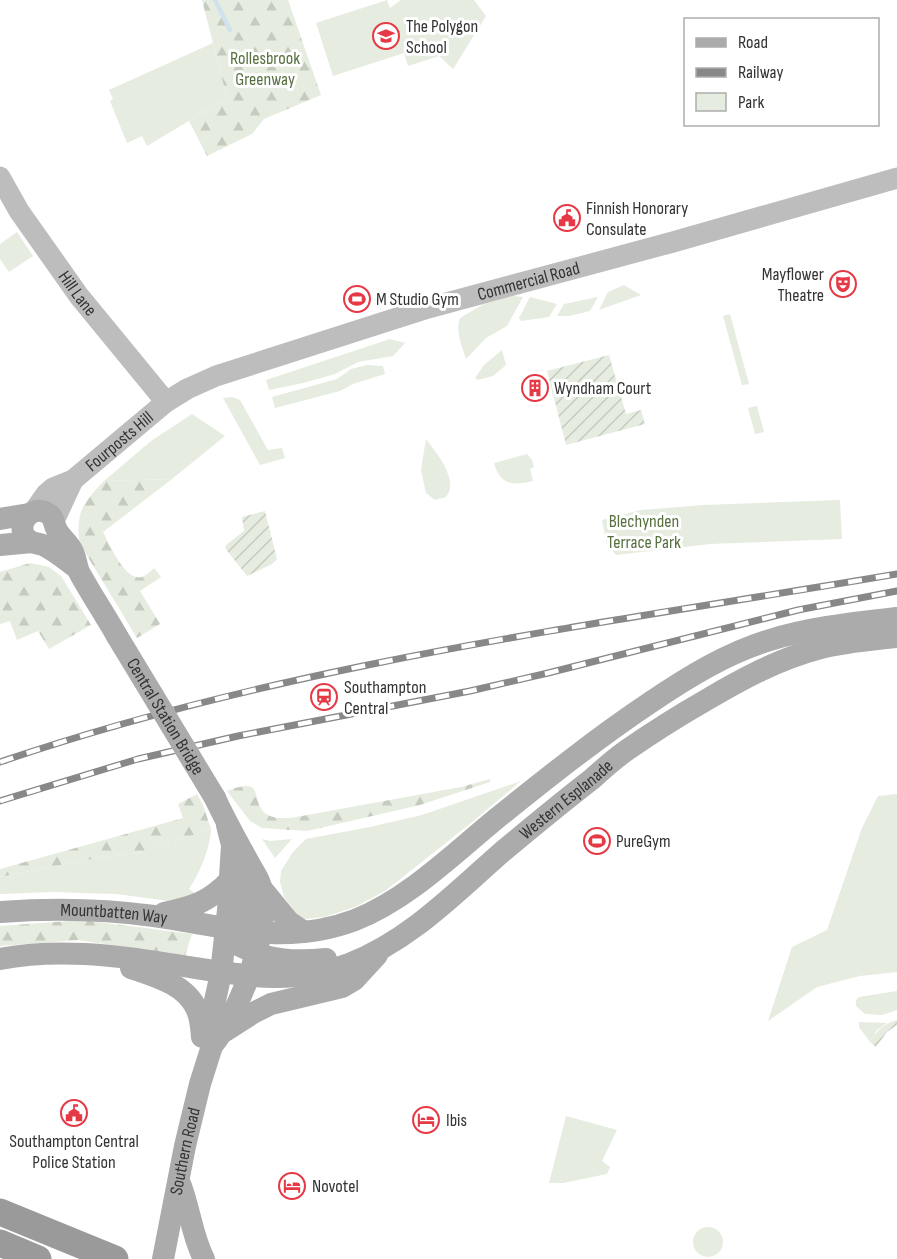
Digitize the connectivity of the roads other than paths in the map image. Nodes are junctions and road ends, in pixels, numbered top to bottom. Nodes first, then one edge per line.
1 (0, 177) edge
2 (897, 178) edge
3 (166, 402) junction
4 (74, 480) junction
5 (31, 513) junction
6 (0, 519) edge
7 (46, 534) junction
8 (0, 544) edge
9 (897, 618) edge
10 (897, 637) edge
11 (227, 825) junction
12 (248, 862) junction
13 (230, 880) junction
14 (262, 889) junction
15 (0, 912) edge
16 (152, 916) junction
17 (304, 932) junction
18 (244, 938) junction
19 (381, 949) junction
20 (95, 954) junction
21 (0, 959) edge
22 (221, 974) junction
23 (248, 977) junction
24 (214, 1048) junction
25 (179, 1181) junction
26 (0, 1212) edge
27 (0, 1243) edge
28 (38, 1259) edge
29 (115, 1259) edge
30 (163, 1259) edge
31 (204, 1259) edge

1 - 3 street, Hill Lane
2 - 3 street, Commercial Road
3 - 4 street, Fourposts Hill
4 - 5 street, Fourposts Hill
4 - 7 street, Fourposts Hill
5 - 6 main road
5 - 7 main road
5 - 7 main road
7 - 8 main road
7 - 11 main road, Central Station Bridge, bridge
9 - 17 main road, Western Esplanade
10 - 19 main road, Western Esplanade
11 - 12 main road
11 - 13 main road
12 - 14 main road
12 - 18 main road
13 - 16 main road
13 - 18 main road
14 - 17 main road
14 - 18 main road
15 - 16 main road, Mountbatten Way
16 - 18 main road, Mountbatten Way
17 - 18 main road, Mountbatten Way
18 - 19 main road
18 - 22 main road, Southern Road
18 - 23 main road, Southern Road
19 - 23 main road, Western Esplanade
19 - 24 main road
20 - 21 main road
20 - 22 main road
20 - 24 main road
22 - 23 main road, Western Esplanade
22 - 24 main road, Southern Road
23 - 24 main road, Southern Road
24 - 25 main road, Southern Road
25 - 30 main road, Southern Road
25 - 31 main road
26 - 29 highway
27 - 28 highway

